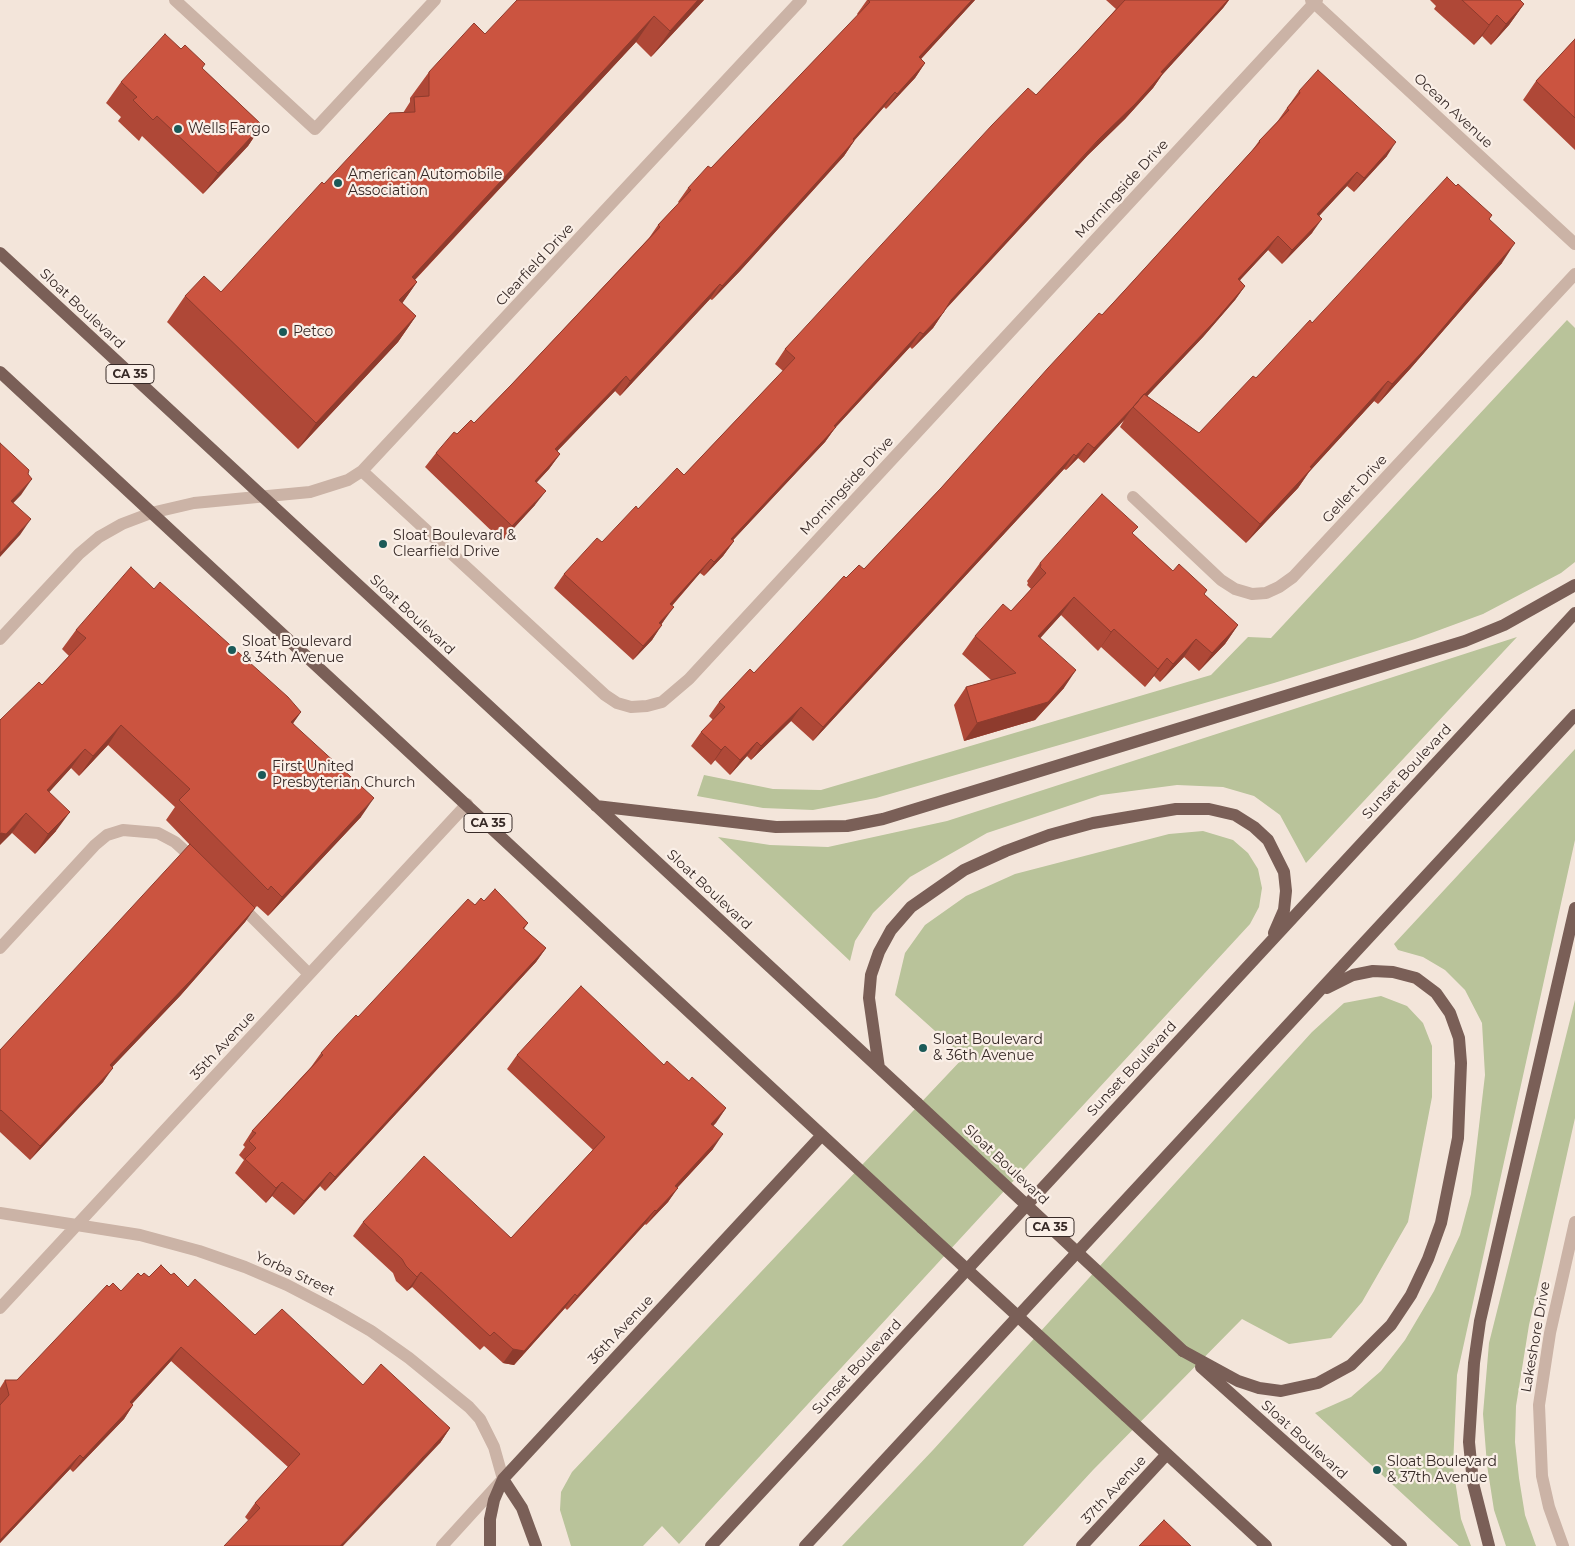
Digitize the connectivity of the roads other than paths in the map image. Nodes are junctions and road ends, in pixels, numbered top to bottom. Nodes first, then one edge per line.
1 (175, 0) edge
2 (435, 0) edge
3 (801, 0) edge
4 (1314, 1) edge
5 (1575, 244) edge
6 (0, 253) edge
7 (1575, 274) edge
8 (0, 372) edge
9 (362, 471) junction
10 (261, 496) junction
11 (1133, 497) dead end
12 (151, 513) junction
13 (1575, 585) edge
14 (1575, 613) edge
15 (0, 639) edge
16 (1575, 715) edge
17 (467, 804) junction
18 (596, 806) junction
19 (204, 868) edge
20 (231, 896) edge
21 (1575, 908) edge
22 (1266, 947) junction
23 (0, 948) edge
24 (310, 974) junction
25 (1316, 994) junction
26 (879, 1068) junction
27 (822, 1134) junction
28 (0, 1213) edge
29 (1575, 1222) edge
30 (77, 1225) junction
31 (0, 1308) edge
32 (1183, 1350) junction
33 (1168, 1454) junction
34 (504, 1479) junction
35 (442, 1546) edge
36 (490, 1546) edge
37 (536, 1546) edge
38 (711, 1546) edge
39 (805, 1546) edge
40 (1082, 1546) edge
41 (1266, 1546) edge
42 (1401, 1546) edge
43 (1489, 1546) edge
44 (1563, 1546) edge

1 - 2 street
3 - 9 street, Clearfield Drive
4 - 5 street, Ocean Avenue
4 - 9 street, Morningside Drive
6 - 10 main road, Sloat Boulevard / CA 35
7 - 11 street, Gellert Drive
8 - 12 main road, CA 35
9 - 10 street, Clearfield Drive
10 - 12 street, Clearfield Drive
10 - 18 main road, Sloat Boulevard / CA 35
12 - 15 street, Clearfield Drive
12 - 17 main road, CA 35
13 - 18 main road
14 - 22 main road, Sunset Boulevard
16 - 25 main road
17 - 24 street, 35th Avenue
17 - 27 main road, CA 35
18 - 26 main road, Sloat Boulevard / CA 35
19 - 23 street
20 - 24 street
21 - 43 main road
22 - 26 main road
22 - 38 main road, Sunset Boulevard
24 - 30 street, 35th Avenue
25 - 32 main road
25 - 39 main road
26 - 32 main road, Sloat Boulevard / CA 35, bridge
27 - 33 main road, CA 35, bridge
27 - 34 main road, 36th Avenue
28 - 30 street, Yorba Street
29 - 44 street, Lakeshore Drive
30 - 31 street, 35th Avenue
30 - 34 street, Yorba Street
32 - 42 main road, Sloat Boulevard / CA 35
33 - 40 main road, 37th Avenue
33 - 41 main road, CA 35
34 - 35 street, 36th Avenue
34 - 36 main road
34 - 37 main road

